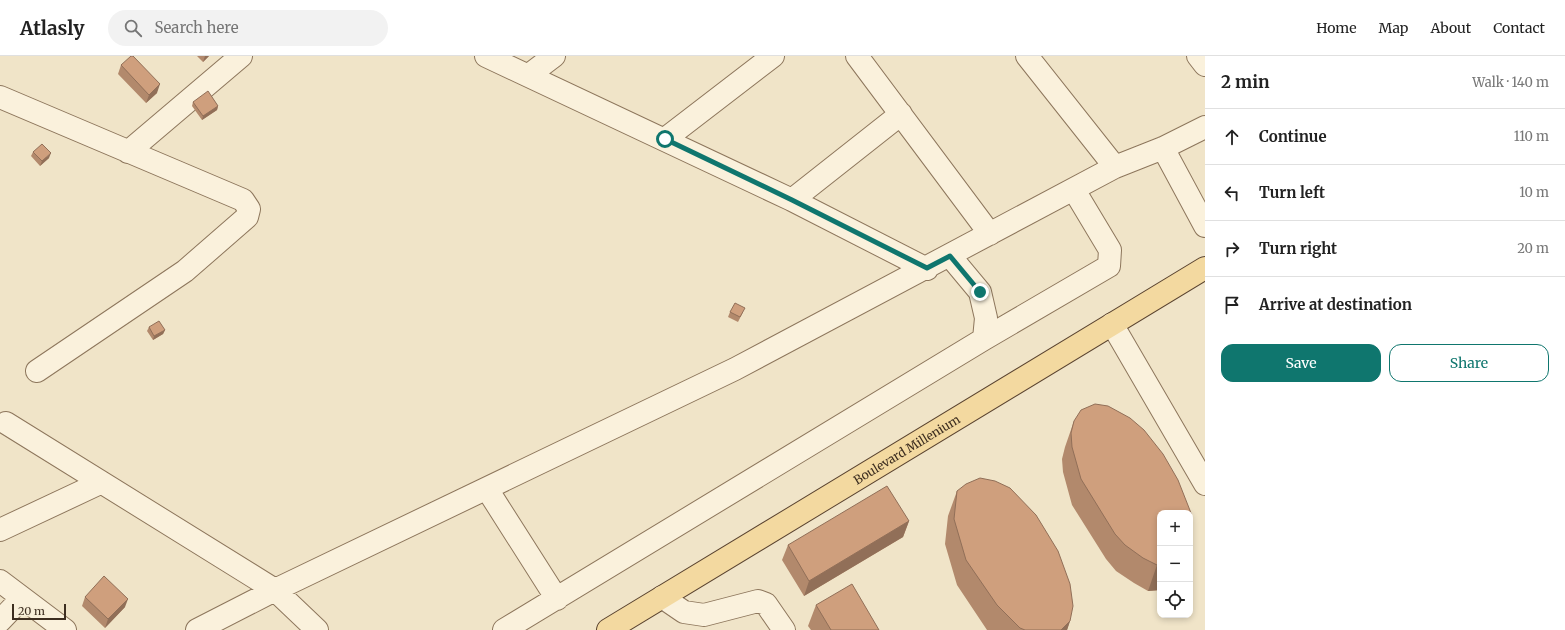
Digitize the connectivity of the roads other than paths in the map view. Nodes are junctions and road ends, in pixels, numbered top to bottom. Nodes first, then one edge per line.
1 (241, 56) edge
2 (486, 56) edge
3 (554, 56) edge
4 (773, 56) edge
5 (857, 56) edge
6 (1027, 56) edge
7 (1198, 56) edge
8 (1205, 65) edge
9 (529, 75) junction
10 (0, 97) edge
11 (901, 114) junction
12 (1205, 127) edge
13 (665, 139) junction
14 (1163, 148) junction
15 (128, 152) junction
16 (1115, 167) junction
17 (1074, 190) junction
18 (792, 200) junction
19 (1205, 226) edge
20 (990, 234) junction
21 (950, 256) junction
22 (927, 268) junction
23 (1205, 268) edge
24 (1112, 324) junction
25 (984, 339) junction
26 (37, 371) dead end
27 (6, 423) dead end
28 (100, 482) junction
29 (1205, 484) edge
30 (487, 489) junction
31 (0, 530) edge
32 (0, 581) edge
33 (275, 590) junction
34 (662, 597) junction
35 (22, 598) junction
36 (557, 600) junction
37 (0, 621) edge
38 (65, 630) edge
39 (197, 630) edge
40 (317, 630) edge
41 (504, 630) edge
42 (608, 630) edge
43 (784, 630) edge

1 - 15 street
2 - 9 street
3 - 9 street
4 - 13 street
5 - 11 street
6 - 16 street
7 - 8 street
9 - 13 street
10 - 15 street
11 - 18 street
11 - 20 street
12 - 14 street
13 - 18 street
14 - 16 street
14 - 19 street
15 - 26 street
16 - 17 street
17 - 20 street
17 - 25 street
18 - 22 street
20 - 21 street
21 - 22 street
21 - 25 street
22 - 30 street
23 - 24 main road, Boulevard Millenium
24 - 29 street
24 - 34 main road, Boulevard Millenium
25 - 36 street
27 - 28 street
28 - 31 street
28 - 33 street
30 - 33 street
30 - 36 street
32 - 35 street
33 - 39 street
33 - 40 street
34 - 42 main road, Boulevard Millenium
34 - 43 street
35 - 37 street
35 - 38 street
36 - 41 street

